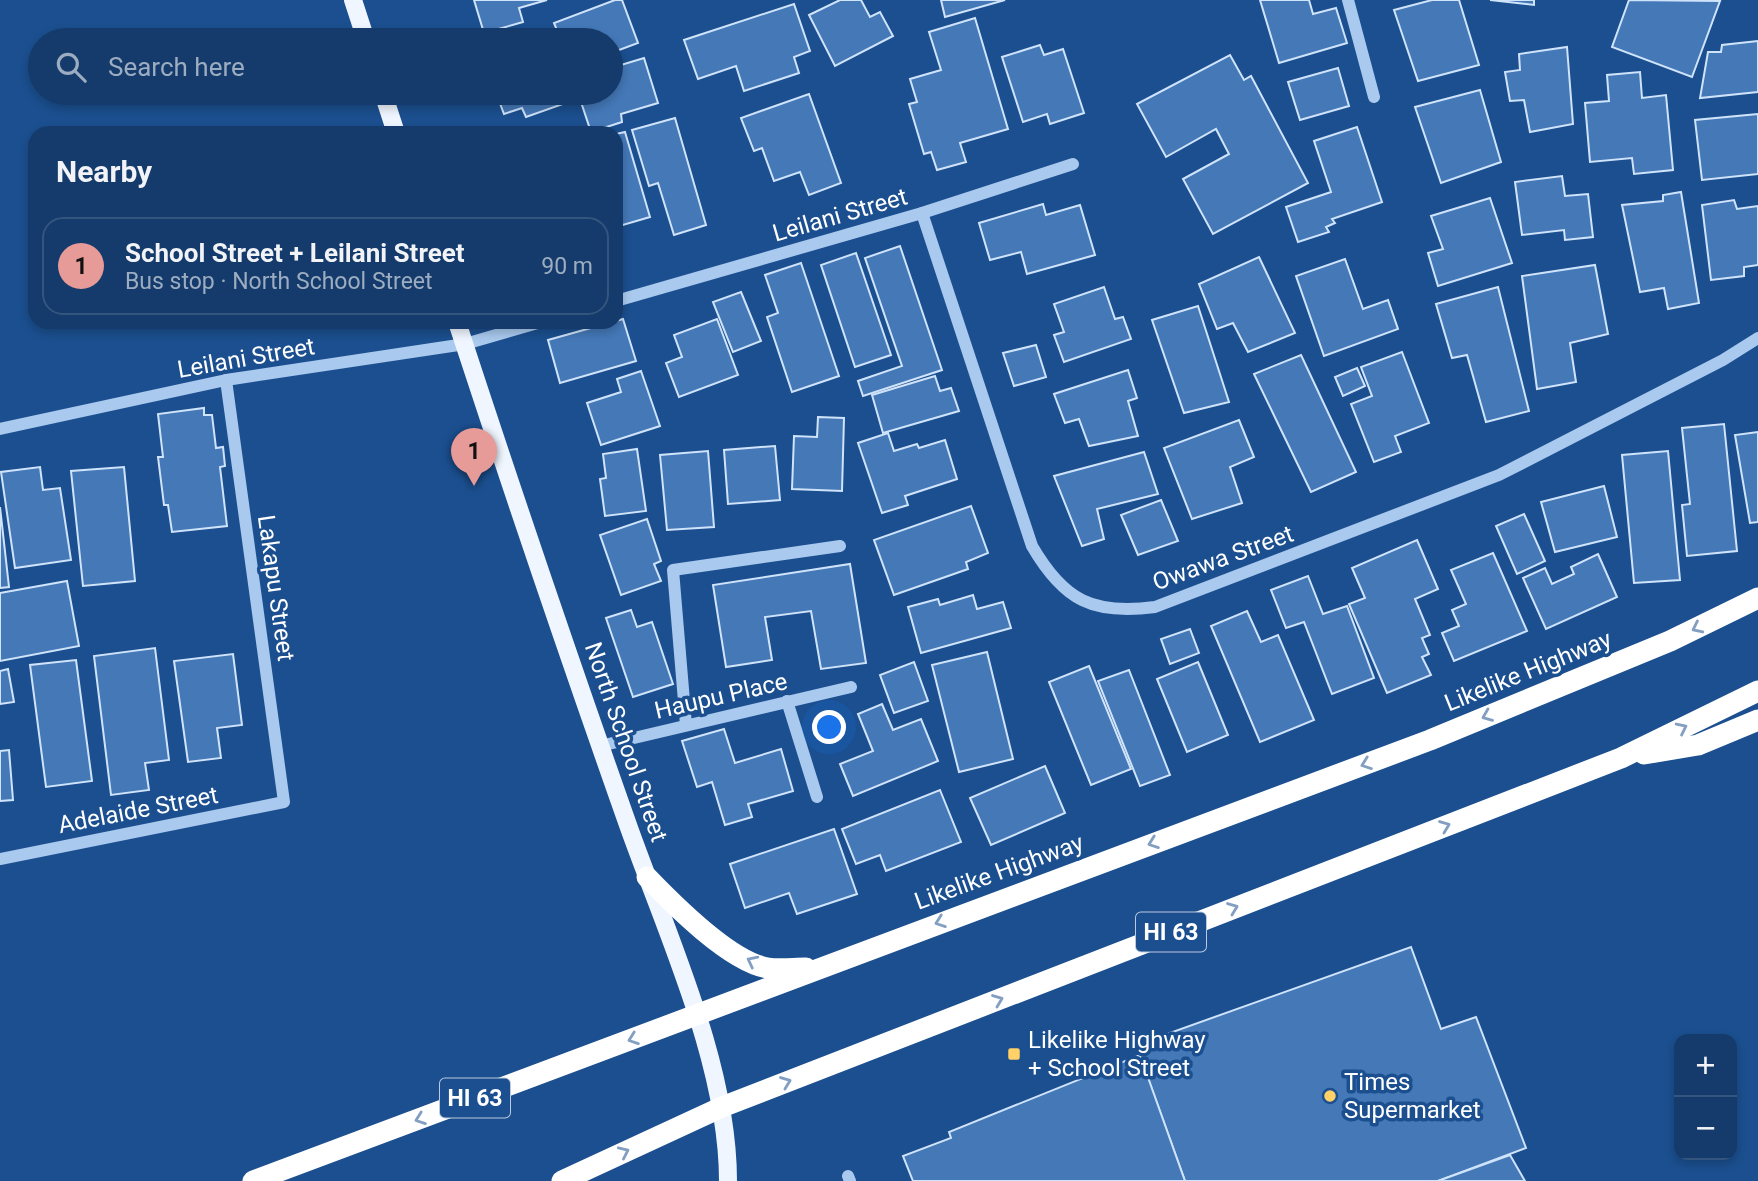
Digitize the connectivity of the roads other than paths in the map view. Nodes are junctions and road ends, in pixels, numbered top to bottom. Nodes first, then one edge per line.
1 (353, 0) edge
2 (1348, 0) edge
3 (362, 28) edge
4 (1374, 97) dead end
5 (387, 105) edge
6 (394, 126) edge
7 (1073, 164) dead end
8 (922, 213) junction
9 (623, 299) edge
10 (460, 329) edge
11 (517, 329) edge
12 (1758, 338) edge
13 (465, 344) junction
14 (226, 380) junction
15 (0, 429) edge
16 (840, 546) dead end
17 (1758, 598) edge
18 (851, 687) dead end
19 (1758, 691) edge
20 (787, 701) junction
21 (1758, 720) edge
22 (686, 725) junction
23 (600, 746) junction
24 (1621, 758) junction
25 (817, 797) dead end
26 (284, 802) joint
27 (0, 859) edge
28 (646, 877) junction
29 (818, 967) junction
30 (697, 1016) junction
31 (722, 1107) junction
32 (253, 1181) edge
33 (562, 1181) edge
34 (728, 1181) edge

1 - 3 main road
2 - 4 street
5 - 6 main road
7 - 8 street, Leilani Street
8 - 9 street, Leilani Street
8 - 12 street, Owawa Street
10 - 13 main road, North School Street
11 - 13 street, Leilani Street
13 - 14 street, Leilani Street
13 - 23 main road, North School Street
14 - 15 street, Leilani Street
14 - 26 street, Lakapu Street
16 - 22 street
17 -> 29 highway, Likelike Highway / HI 63
18 - 20 street, Haupu Place
24 -> 19 highway, HI 63
20 - 22 street, Haupu Place
20 - 25 street
21 - 24 highway
22 - 23 street, Haupu Place
23 - 28 main road, North School Street
31 -> 24 highway, HI 63
26 - 27 street, Adelaide Street
29 -> 28 highway
28 - 30 main road, North School Street
29 - 30 highway, Likelike Highway / HI 63
30 - 31 main road, North School Street
30 -> 32 highway, Likelike Highway / HI 63
33 -> 31 highway, HI 63
31 - 34 main road, North School Street

